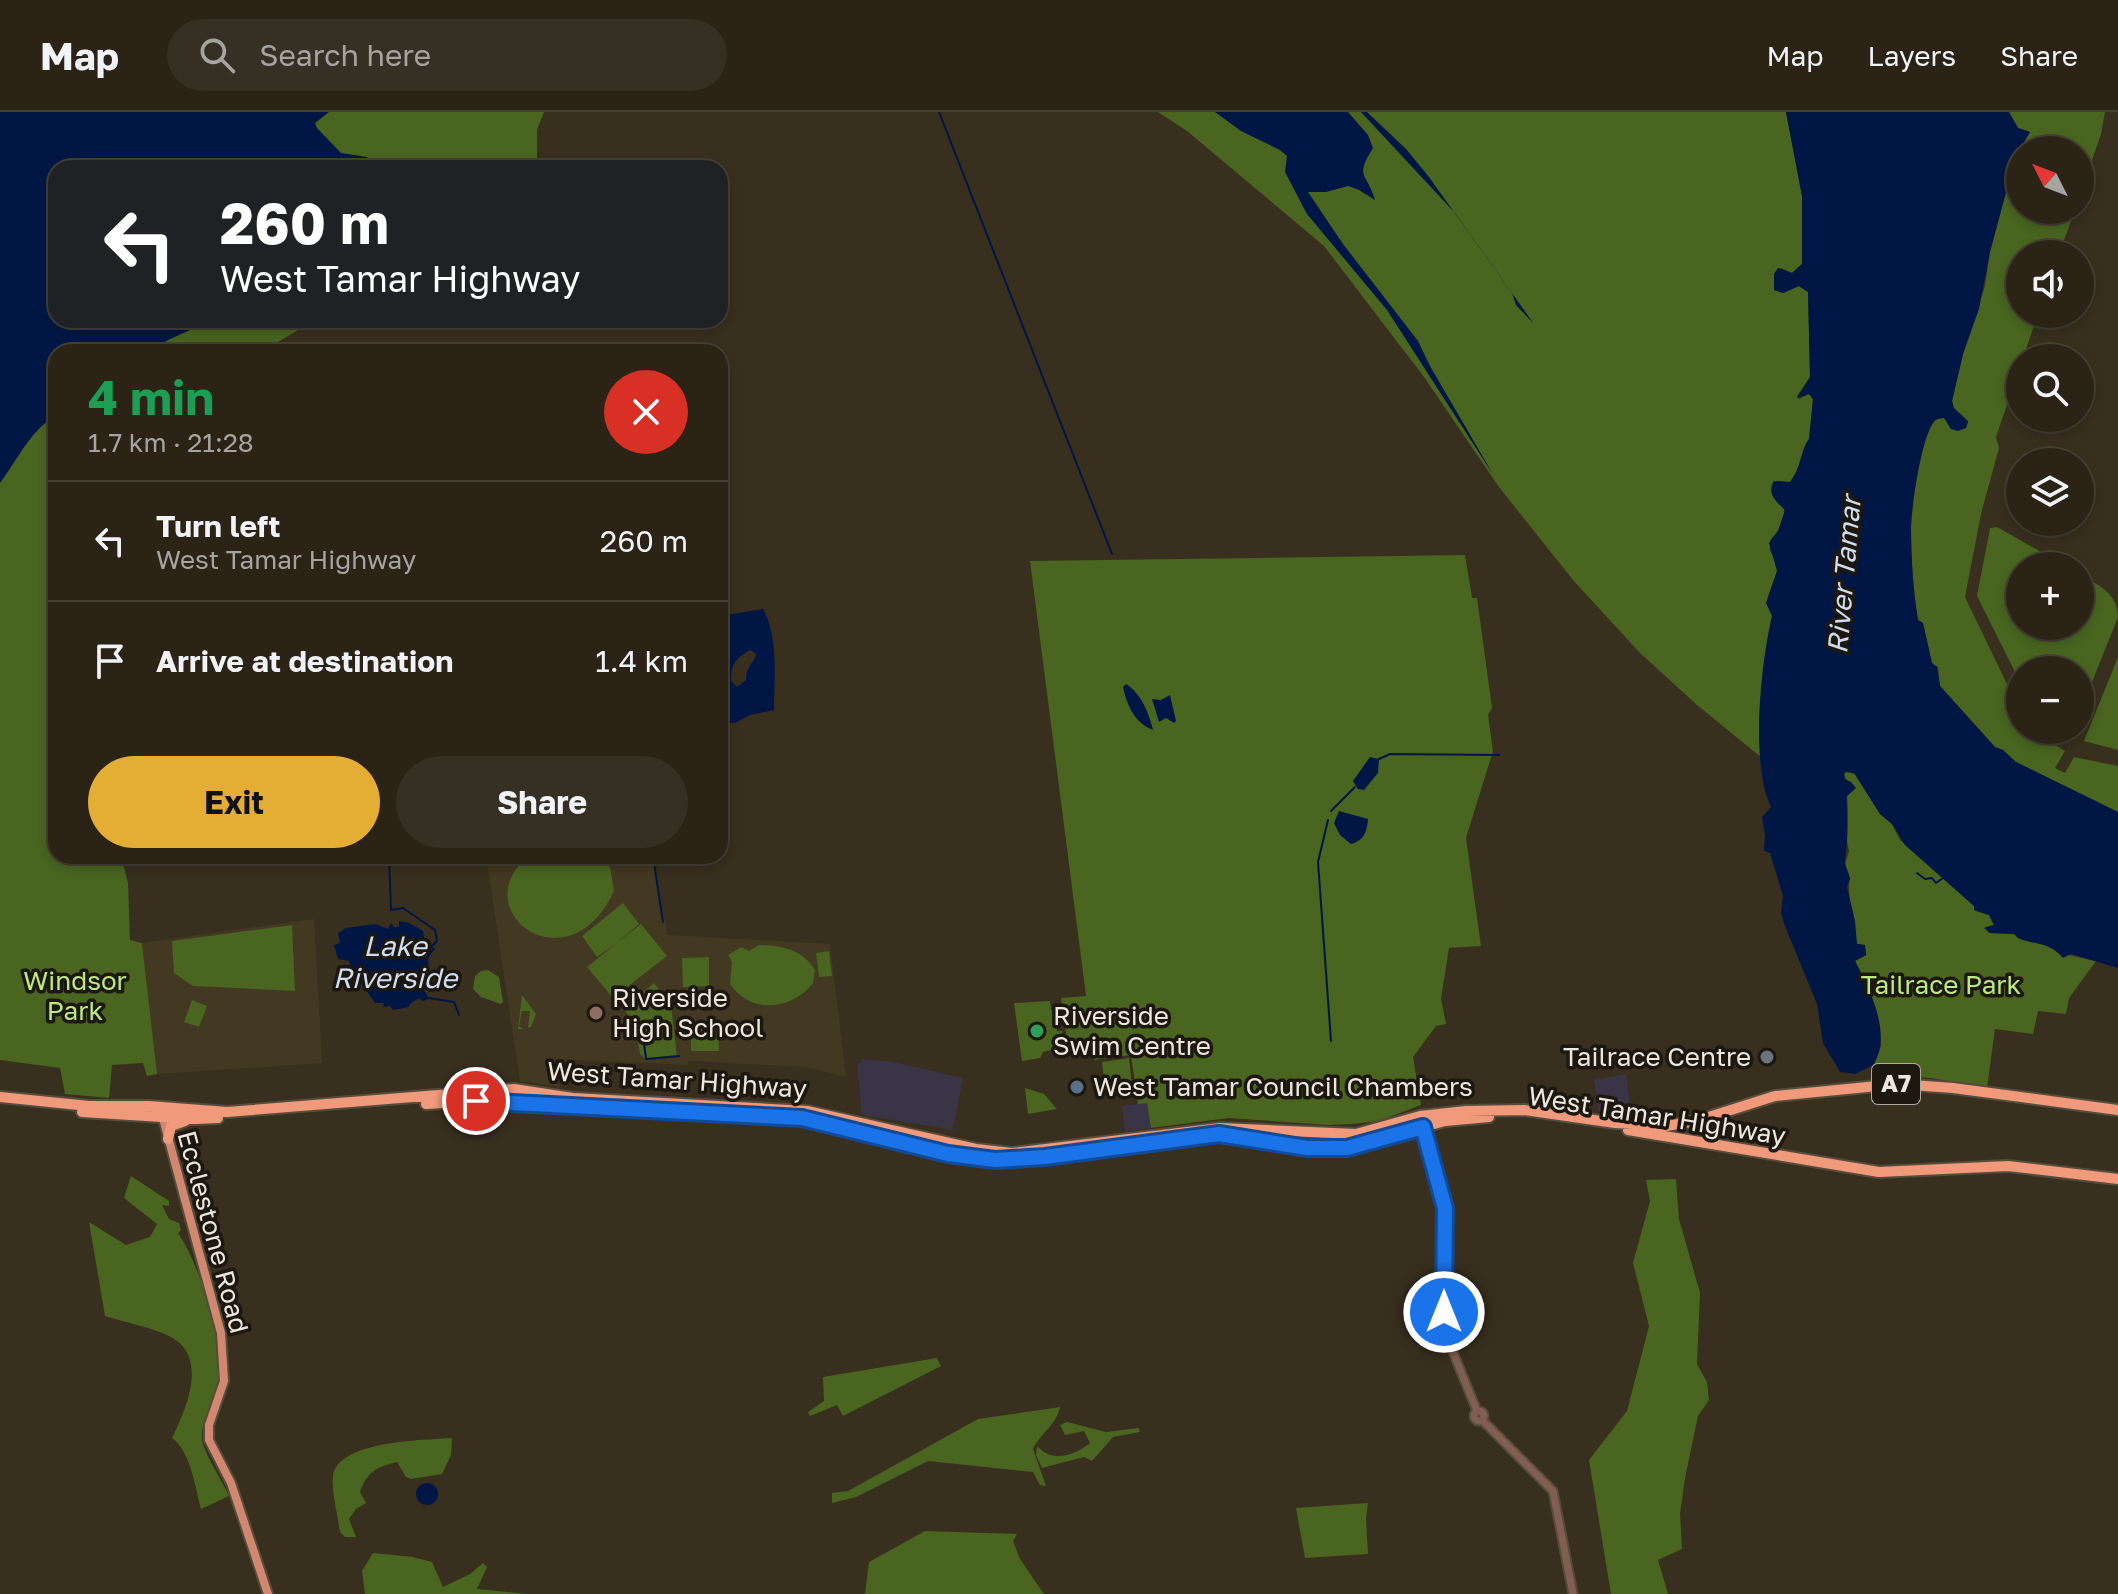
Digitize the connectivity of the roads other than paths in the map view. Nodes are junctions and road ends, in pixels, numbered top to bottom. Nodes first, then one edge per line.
1 (0, 1097) edge
2 (0, 1104) edge
3 (2118, 1110) edge
4 (161, 1112) junction
5 (195, 1119) junction
6 (1422, 1122) junction
7 (1682, 1124) junction
8 (168, 1139) junction
9 (909, 1139) junction
10 (1684, 1140) junction
11 (2118, 1179) edge
12 (268, 1594) edge
13 (1573, 1594) edge

1 - 4 highway, West Tamar Highway / A7
2 - 4 highway, West Tamar Highway / A7
3 - 7 highway, A7
4 - 5 highway, West Tamar Highway / A7
4 - 8 main road, Ecclestone Road
4 - 9 highway, West Tamar Highway / A7
5 - 8 highway
5 - 9 highway, West Tamar Highway / A7
6 - 7 highway, West Tamar Highway / A7
6 - 9 highway, West Tamar Highway / A7
6 - 10 highway, West Tamar Highway / A7
6 - 13 street
7 - 10 highway
8 - 12 main road, Ecclestone Road
10 - 11 highway, West Tamar Highway / A7

